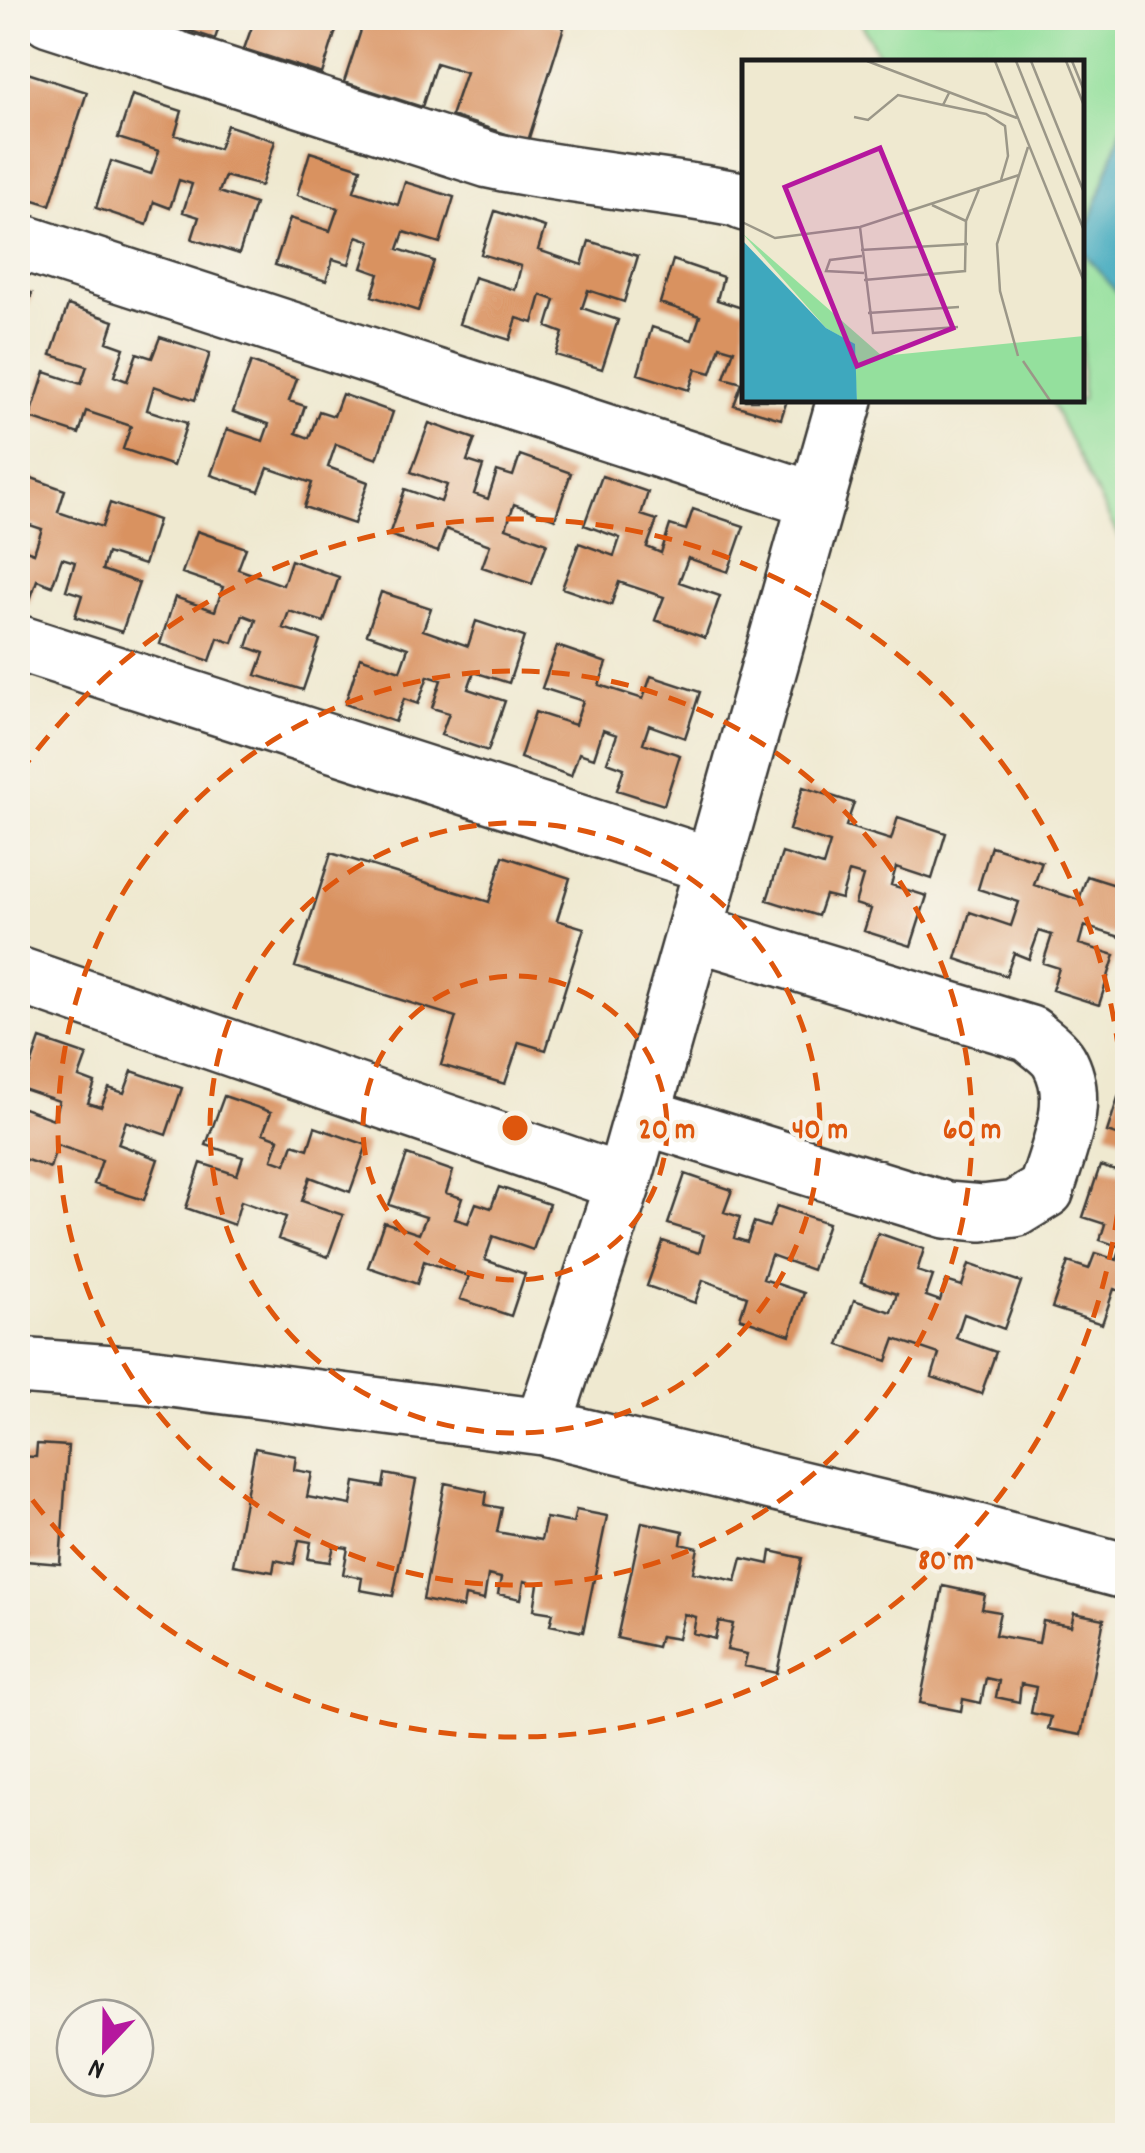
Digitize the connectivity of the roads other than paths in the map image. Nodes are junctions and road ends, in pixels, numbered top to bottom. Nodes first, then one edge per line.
1 (49, 18) edge
2 (742, 202) edge
3 (18, 241) edge
4 (844, 402) edge
5 (818, 502) junction
6 (18, 644) edge
7 (713, 866) junction
8 (694, 932) junction
9 (18, 975) edge
10 (642, 1116) junction
11 (622, 1182) junction
12 (18, 1366) edge
13 (543, 1427) junction
14 (1128, 1572) edge

1 - 2 lane
3 - 5 lane
4 - 5 lane
5 - 7 lane
6 - 7 lane
7 - 8 lane
8 - 10 lane
8 - 10 lane
9 - 11 lane
10 - 11 lane
11 - 13 lane
12 - 13 lane
13 - 14 lane

